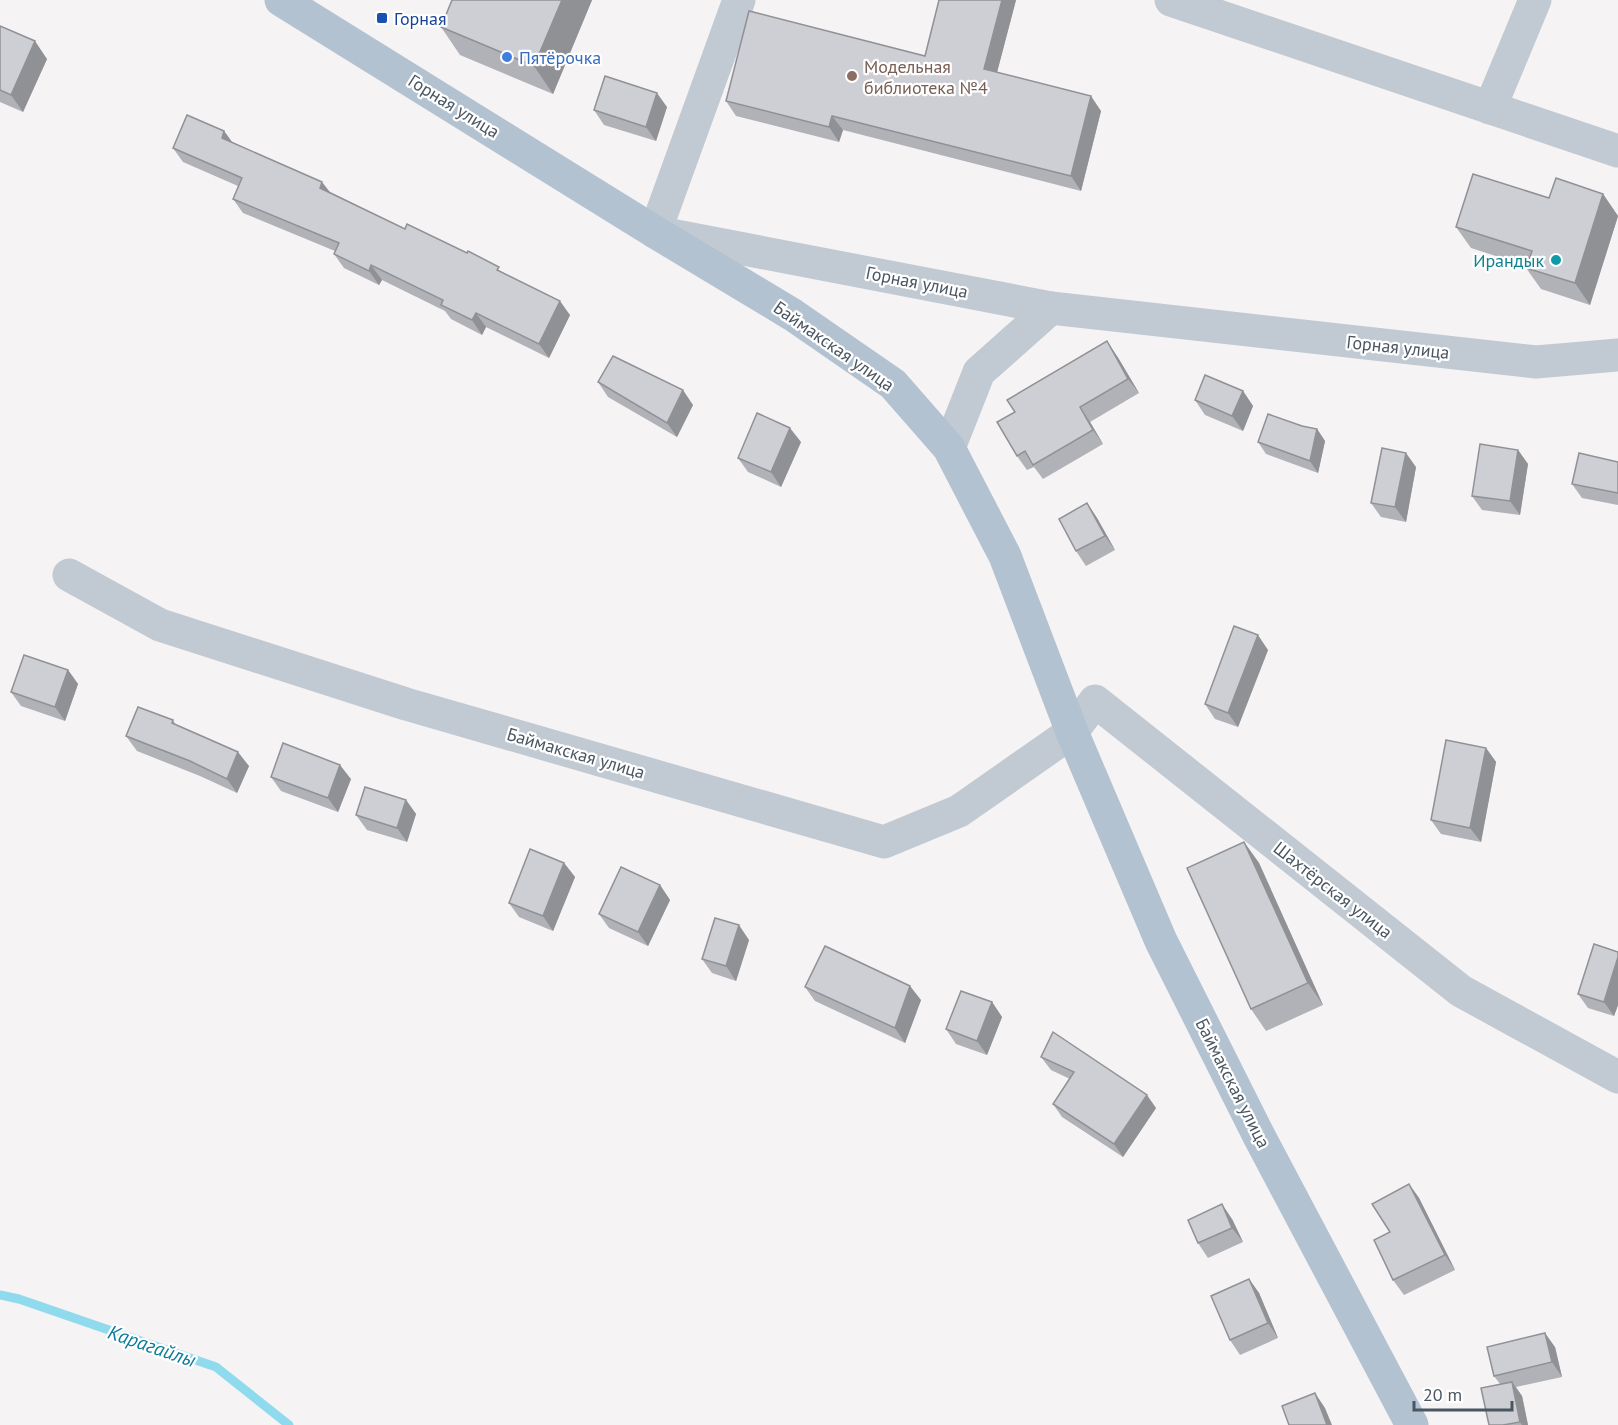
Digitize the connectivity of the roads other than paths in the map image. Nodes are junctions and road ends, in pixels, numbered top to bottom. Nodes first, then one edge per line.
1 (281, 0) edge
2 (739, 0) edge
3 (1171, 0) edge
4 (1535, 0) edge
5 (1490, 108) junction
6 (1618, 151) edge
7 (655, 232) junction
8 (1051, 308) junction
9 (1618, 355) edge
10 (949, 448) junction
11 (69, 575) dead end
12 (1072, 732) junction
13 (1618, 1077) edge
14 (1412, 1425) edge

1 - 7 main road, Горная улица
2 - 7 street
3 - 5 street
4 - 5 street
5 - 6 street
7 - 8 street, Горная улица
7 - 10 main road, Баймакская улица
8 - 9 street, Горная улица
8 - 10 street
10 - 12 main road, Баймакская улица
11 - 12 street, Баймакская улица
12 - 13 street, Шахтёрская улица
12 - 14 main road, Баймакская улица

